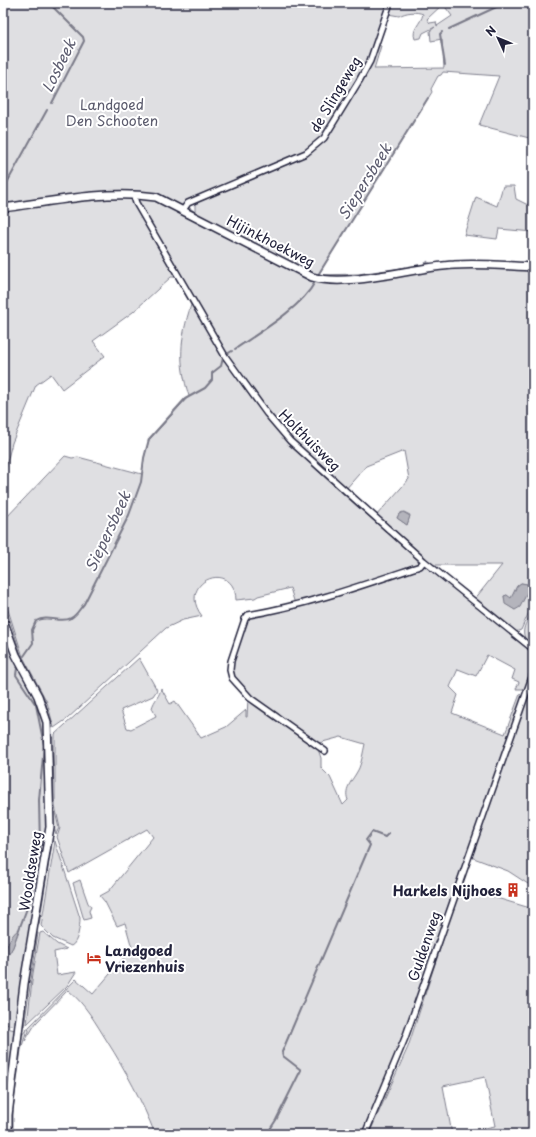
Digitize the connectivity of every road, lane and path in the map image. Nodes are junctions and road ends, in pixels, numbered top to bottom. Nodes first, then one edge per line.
1 (390, 3) edge
2 (133, 194) junction
3 (3, 208) edge
4 (183, 210) junction
5 (533, 267) edge
6 (424, 562) junction
7 (3, 620) edge
8 (533, 649) edge
9 (533, 674) edge
10 (325, 751) dead end
11 (8, 1134) edge
12 (365, 1134) edge

1 - 4 street, de Slingeweg
2 - 3 street, Hijinkhoekweg
2 - 4 street, Hijinkhoekweg
2 - 6 street, Holthuisweg
4 - 5 street, Hijinkhoekweg
6 - 8 street, Holthuisweg
6 - 10 street
7 - 11 street, Wooldseweg
9 - 12 street, Guldenweg

